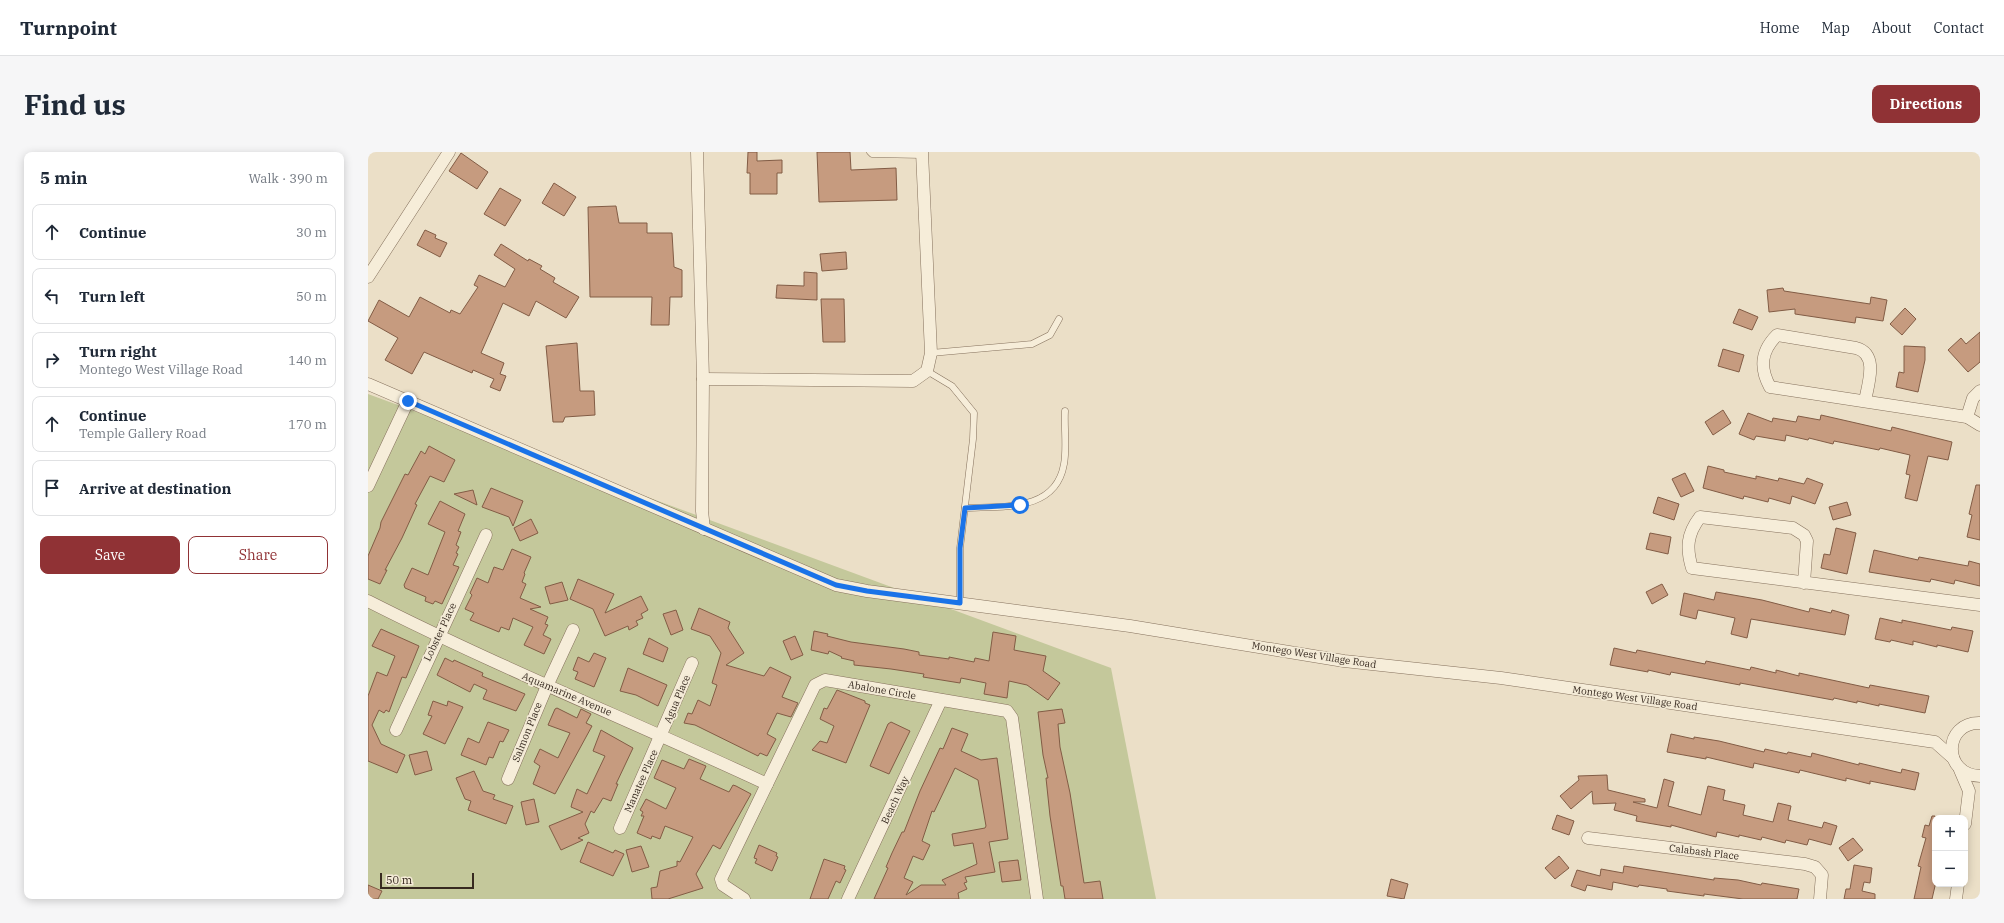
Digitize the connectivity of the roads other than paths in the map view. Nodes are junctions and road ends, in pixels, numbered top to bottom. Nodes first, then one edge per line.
1 (449, 152) edge
2 (697, 152) edge
3 (870, 152) edge
4 (922, 153) edge
5 (368, 278) edge
6 (1059, 320) dead end
7 (931, 353) junction
8 (927, 371) junction
9 (703, 378) junction
10 (368, 384) edge
11 (1980, 391) edge
12 (408, 401) junction
13 (1865, 401) junction
14 (1064, 412) dead end
15 (1967, 417) junction
16 (1980, 425) edge
17 (368, 486) edge
18 (965, 508) junction
19 (704, 529) junction
20 (486, 535) dead end
21 (1804, 583) junction
22 (368, 600) edge
23 (960, 603) junction
24 (1980, 605) edge
25 (572, 630) dead end
26 (438, 636) junction
27 (692, 663) dead end
28 (546, 686) junction
29 (941, 700) junction
30 (1980, 723) edge
31 (396, 730) dead end
32 (1960, 730) junction
33 (662, 734) junction
34 (1935, 742) junction
35 (1953, 758) junction
36 (1960, 770) junction
37 (1980, 776) edge
38 (508, 779) dead end
39 (1980, 782) edge
40 (767, 784) junction
41 (1969, 791) junction
42 (1966, 815) edge
43 (620, 828) dead end
44 (1588, 838) dead end
45 (1958, 887) edge
46 (744, 899) edge
47 (848, 899) edge
48 (1037, 899) edge
49 (1820, 899) edge
50 (1956, 899) edge

1 - 5 street
2 - 9 street
3 - 4 lane
4 - 7 street
6 - 7 lane
7 - 8 street
8 - 9 street
8 - 18 lane
9 - 19 street
10 - 12 street, Montego West Village Road
11 - 15 street
12 - 17 street
12 - 19 street, Montego West Village Road
13 - 13 street
13 - 15 street
14 - 18 lane
15 - 16 street
18 - 23 lane
19 - 23 street, Montego West Village Road
20 - 26 street, Lobster Place
21 - 21 street
21 - 24 street
22 - 26 street, Aquamarine Avenue
23 - 34 street, Montego West Village Road
25 - 28 street, Salmon Place
26 - 28 street, Aquamarine Avenue
26 - 31 street, Lobster Place
27 - 33 street, Agua Place
28 - 33 street, Aquamarine Avenue
28 - 38 street, Salmon Place
29 - 40 street, Abalone Circle
29 - 47 street, Beach Way
29 - 48 street, Abalone Circle
30 - 32 street
32 - 34 street
32 - 35 street
33 - 40 street, Aquamarine Avenue
33 - 43 street, Manatee Place
34 - 35 street
35 - 36 street
36 - 37 street
36 - 41 street
39 - 41 street
40 - 46 street, Abalone Circle
41 - 42 street
44 - 49 street, Calabash Place
45 - 50 street

